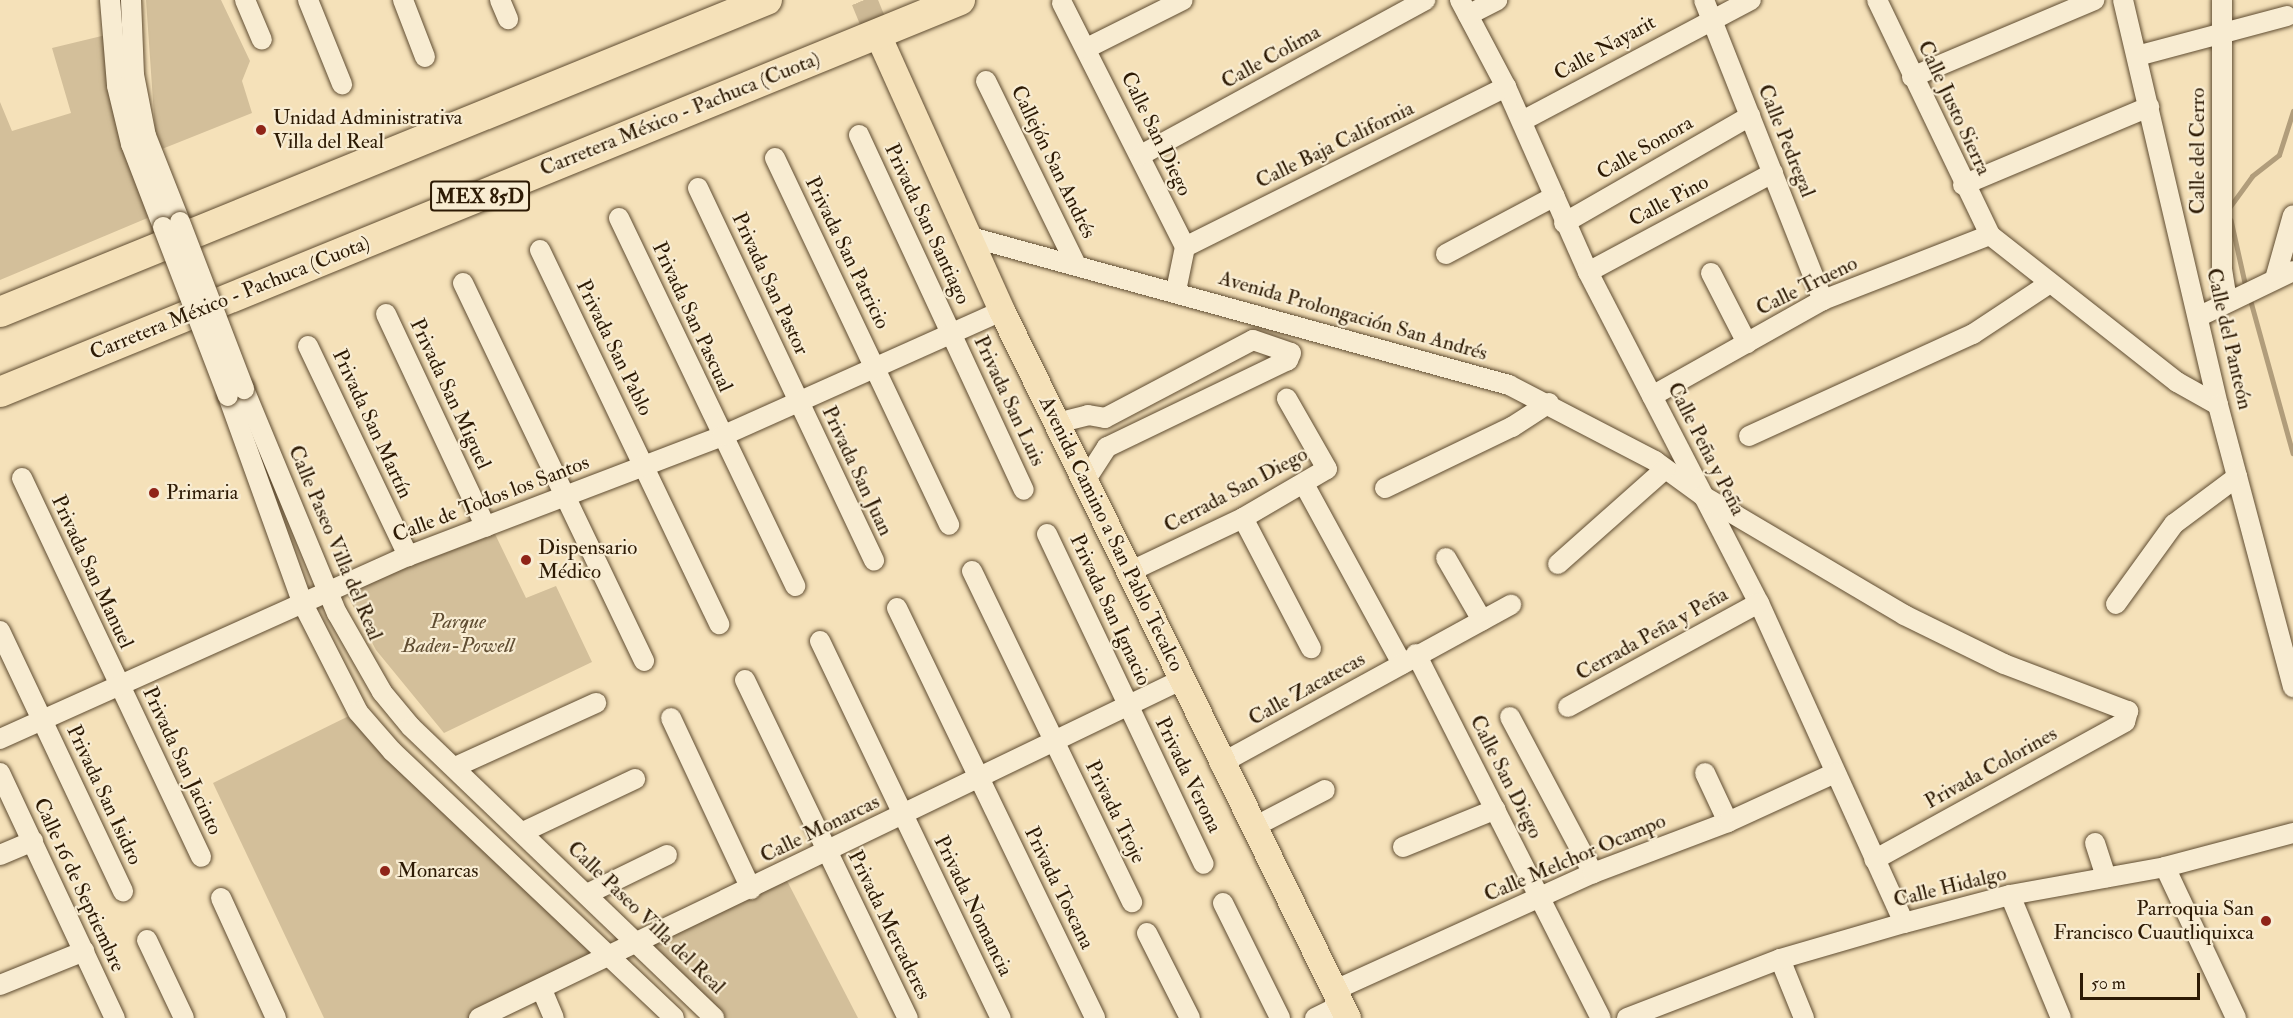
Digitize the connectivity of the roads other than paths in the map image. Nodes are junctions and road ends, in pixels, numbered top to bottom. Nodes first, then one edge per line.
1 (110, 0) edge
2 (131, 0) edge
3 (245, 0) edge
4 (308, 0) edge
5 (403, 0) edge
6 (500, 0) edge
7 (767, 0) edge
8 (960, 0) edge
9 (1183, 0) edge
10 (1425, 0) edge
11 (1497, 0) edge
12 (1751, 0) edge
13 (1877, 0) edge
14 (2094, 0) edge
15 (2123, 0) edge
16 (2222, 0) edge
17 (1062, 3) dead end
18 (1464, 8) edge
19 (1708, 8) edge
20 (2288, 16) dead end
21 (508, 19) dead end
22 (2222, 33) junction
23 (262, 40) dead end
24 (883, 46) tunnel mouth
25 (1087, 48) junction
26 (2137, 56) junction
27 (425, 57) dead end
28 (1912, 77) junction
29 (986, 81) dead end
30 (342, 84) dead end
31 (1506, 87) junction
32 (2149, 107) junction
33 (1750, 116) junction
34 (1522, 121) junction
35 (859, 135) dead end
36 (1141, 155) junction
37 (775, 158) dead end
38 (1773, 172) junction
39 (1963, 185) junction
40 (698, 188) dead end
41 (1555, 196) junction
42 (2293, 215) edge
43 (618, 218) dead end
44 (1564, 223) junction
45 (171, 224) junction
46 (1990, 235) junction
47 (968, 236) junction
48 (1185, 247) junction
49 (540, 250) dead end
50 (1446, 254) dead end
51 (1076, 265) junction
52 (1588, 272) junction
53 (1711, 273) dead end
54 (2284, 275) edge
55 (463, 283) dead end
56 (2050, 283) junction
57 (1176, 291) junction
58 (2241, 295) junction
59 (1823, 300) junction
60 (1002, 311) junction
61 (0, 312) edge
62 (386, 314) dead end
63 (2200, 316) junction
64 (950, 333) junction
65 (1747, 343) junction
66 (308, 346) dead end
67 (876, 368) junction
68 (0, 392) edge
69 (236, 393) junction
70 (1652, 396) junction
71 (1287, 399) dead end
72 (798, 401) junction
73 (1549, 403) junction
74 (2218, 405) junction
75 (1106, 418) junction
76 (1057, 423) junction
77 (722, 436) junction
78 (1749, 436) dead end
79 (1107, 447) junction
80 (644, 468) junction
81 (1665, 469) junction
82 (2237, 477) junction
83 (22, 478) dead end
84 (1085, 481) junction
85 (1304, 484) junction
86 (1385, 488) dead end
87 (1024, 490) dead end
88 (1703, 496) junction
89 (565, 497) junction
90 (1243, 518) junction
91 (949, 525) dead end
92 (486, 527) junction
93 (1047, 534) dead end
94 (408, 556) junction
95 (1446, 558) dead end
96 (874, 561) dead end
97 (1558, 564) dead end
98 (972, 571) dead end
99 (1129, 572) junction
100 (795, 586) dead end
101 (329, 590) junction
102 (302, 602) junction
103 (1759, 603) junction
104 (2116, 604) dead end
105 (1511, 605) dead end
106 (897, 608) dead end
107 (1482, 620) junction
108 (719, 624) dead end
109 (0, 631) edge
110 (820, 641) dead end
111 (1311, 648) dead end
112 (1409, 659) junction
113 (644, 661) dead end
114 (745, 680) dead end
115 (1181, 680) junction
116 (120, 686) junction
117 (2293, 687) edge
118 (596, 703) dead end
119 (1128, 707) junction
120 (1568, 707) dead end
121 (1510, 717) dead end
122 (2130, 717) joint
123 (671, 718) dead end
124 (42, 720) junction
125 (0, 739) edge
126 (1054, 742) junction
127 (1220, 764) junction
128 (455, 767) junction
129 (0, 773) edge
130 (1705, 773) dead end
131 (1835, 773) junction
132 (635, 779) dead end
133 (979, 779) junction
134 (1325, 790) dead end
135 (1496, 809) junction
136 (902, 816) junction
137 (1728, 822) junction
138 (1252, 828) junction
139 (523, 832) junction
140 (2293, 833) edge
141 (33, 841) junction
142 (2095, 843) dead end
143 (1403, 847) dead end
144 (826, 852) junction
145 (0, 855) edge
146 (667, 855) dead end
147 (201, 857) dead end
148 (1874, 860) junction
149 (1204, 864) dead end
150 (2165, 867) junction
151 (1593, 873) junction
152 (2106, 878) junction
153 (751, 889) junction
154 (123, 891) dead end
155 (587, 894) junction
156 (2010, 895) junction
157 (1540, 897) junction
158 (221, 898) dead end
159 (1132, 902) dead end
160 (1223, 903) dead end
161 (1904, 922) junction
162 (1147, 933) dead end
163 (147, 940) dead end
164 (640, 945) junction
165 (84, 951) junction
166 (612, 958) junction
167 (1780, 959) junction
168 (0, 985) edge
169 (542, 990) junction
170 (1342, 1005) edge
171 (2231, 1016) edge
172 (115, 1018) edge
173 (184, 1018) edge
174 (276, 1018) edge
175 (479, 1018) edge
176 (554, 1018) edge
177 (674, 1018) edge
178 (714, 1018) edge
179 (908, 1018) edge
180 (1001, 1018) edge
181 (1095, 1018) edge
182 (1190, 1018) edge
183 (1280, 1018) edge
184 (1315, 1018) edge
185 (1601, 1018) edge
186 (1627, 1018) edge
187 (1804, 1018) edge
188 (2061, 1018) edge

1 - 45 street, Calle Paseo Villa del Real
2 - 45 street, Calle Paseo Villa del Real
3 - 23 street
4 - 30 street
5 - 27 street
6 - 21 street
7 - 61 highway
8 - 68 highway, Carretera México - Pachuca (Cuota) / MEX 85D
9 - 25 street
10 - 36 street, Calle Colima
11 - 18 street
12 - 19 street, Calle Nayarit
13 - 28 street, Calle Justo Sierra
14 - 28 street
15 - 26 street, Calle del Panteón
16 - 22 street, Calle del Cerro
17 - 25 street, Calle San Diego
18 - 31 street, Calle Peña y Peña
19 - 33 street, Calle Pedregal
19 - 34 street, Calle Nayarit
20 - 22 street
22 - 26 street
22 - 58 street, Calle del Cerro
24 - 47 main road, Avenida Camino a San Pablo Tecalco
25 - 36 street, Calle San Diego
26 - 32 street, Calle del Panteón
28 - 39 street, Calle Justo Sierra
29 - 51 street, Callejón San Andrés
31 - 34 street, Calle Peña y Peña
31 - 48 street, Calle Baja California
32 - 39 street
32 - 63 street, Calle del Panteón
33 - 38 street, Calle Pedregal
33 - 44 street, Calle Sonora
34 - 41 street, Calle Peña y Peña
35 - 64 street, Privada San Santiago
36 - 48 street, Calle San Diego
37 - 67 street, Privada San Patricio
38 - 52 street, Calle Pino
38 - 59 street, Calle Pedregal
39 - 46 street, Calle Justo Sierra
40 - 72 street, Privada San Pastor
41 - 44 street, Calle Peña y Peña
41 - 50 street
42 - 54 street
43 - 77 street, Privada San Pascual
44 - 52 street, Calle Peña y Peña
45 - 69 street, Calle Paseo Villa del Real, bridge
46 - 56 street
46 - 59 street, Calle Trueno
47 - 51 street, Avenida Prolongación San Andrés
47 - 60 main road, Avenida Camino a San Pablo Tecalco
48 - 57 street
49 - 80 street, Privada San Pablo
51 - 57 street, Avenida Prolongación San Andrés
52 - 70 street, Calle Peña y Peña
53 - 65 street
54 - 58 street
55 - 89 street
56 - 74 street
56 - 78 street
57 - 73 street, Avenida Prolongación San Andrés
58 - 63 street
59 - 65 street, Calle Trueno
60 - 64 street, Calle de Todos los Santos
60 - 76 main road, Avenida Camino a San Pablo Tecalco
62 - 92 street, Privada San Miguel
63 - 74 street, Calle del Panteón
64 - 67 street, Calle de Todos los Santos
64 - 87 street, Privada San Luis
65 - 70 street, Calle Trueno
66 - 94 street, Privada San Martín
67 - 72 street, Calle de Todos los Santos
67 - 91 street, Privada San Patricio
69 - 101 street, Calle Paseo Villa del Real
69 - 102 street, Calle Paseo Villa del Real
70 - 88 street, Calle Peña y Peña
71 - 85 street, Cerrada San Diego
72 - 77 street, Calle de Todos los Santos
72 - 96 street, Privada San Juan
73 - 81 street, Avenida Prolongación San Andrés
73 - 86 street
74 - 82 street, Calle del Panteón
75 - 76 street
75 - 79 street
75 - 79 street
76 - 84 main road, Avenida Camino a San Pablo Tecalco
77 - 80 street, Calle de Todos los Santos
77 - 100 street, Privada San Pascual
79 - 84 street
80 - 89 street, Calle de Todos los Santos
80 - 108 street, Privada San Pablo
81 - 88 street, Avenida Prolongación San Andrés
81 - 97 street
82 - 104 street
82 - 117 street, Calle del Panteón
83 - 116 street, Privada San Manuel
84 - 99 main road, Avenida Camino a San Pablo Tecalco
85 - 90 street, Cerrada San Diego
85 - 112 street, Calle San Diego
88 - 103 street, Calle Peña y Peña
88 - 122 street, Avenida Prolongación San Andrés
89 - 92 street, Calle de Todos los Santos
89 - 113 street
90 - 99 street, Cerrada San Diego
90 - 111 street
92 - 94 street, Calle de Todos los Santos
93 - 119 street, Privada San Ignacio
94 - 101 street, Calle de Todos los Santos
95 - 107 street
98 - 126 street, Privada Troje
99 - 115 main road, Avenida Camino a San Pablo Tecalco
101 - 102 street, Calle de Todos los Santos
101 - 128 street, Calle Paseo Villa del Real
102 - 116 street, Calle de Todos los Santos
102 - 166 street, Calle Paseo Villa del Real
103 - 120 street, Cerrada Peña y Peña
103 - 131 street, Calle Peña y Peña
105 - 107 street, Calle Zacatecas
106 - 133 street, Privada Toscana
107 - 112 street, Calle Zacatecas
109 - 124 street, Privada San Isidro
110 - 136 street, Privada Nomancia
112 - 127 street, Calle Zacatecas
112 - 135 street, Calle San Diego
114 - 144 street, Privada Mercaderes
115 - 119 street, Calle Monarcas
115 - 127 main road, Avenida Camino a San Pablo Tecalco
116 - 124 street, Calle de Todos los Santos
116 - 147 street, Privada San Jacinto
118 - 128 street
119 - 126 street, Calle Monarcas
119 - 149 street, Privada Verona
121 - 151 street
122 - 148 street, Privada Colorines
123 - 153 street
124 - 125 street, Calle de Todos los Santos
124 - 154 street, Privada San Isidro
126 - 133 street, Calle Monarcas
126 - 159 street, Privada Troje
127 - 138 main road, Avenida Camino a San Pablo Tecalco
128 - 139 street, Calle Paseo Villa del Real
129 - 141 street, Calle 16 de Septiembre
130 - 137 street
131 - 137 street, Calle Melchor Ocampo
131 - 148 street, Calle Peña y Peña
132 - 139 street
133 - 136 street, Calle Monarcas
133 - 181 street, Privada Toscana
134 - 138 street
135 - 143 street
135 - 157 street, Calle San Diego
136 - 144 street, Calle Monarcas
136 - 180 street, Privada Nomancia
137 - 151 street, Calle Melchor Ocampo
138 - 170 main road, Avenida Camino a San Pablo Tecalco
139 - 155 street, Calle Paseo Villa del Real
140 - 150 street, Calle Hidalgo
141 - 145 street
141 - 165 street, Calle 16 de Septiembre
142 - 152 street
144 - 153 street, Calle Monarcas
144 - 179 street, Privada Mercaderes
146 - 155 street
148 - 161 street, Calle Peña y Peña
150 - 152 street, Calle Hidalgo
150 - 171 street
151 - 157 street, Calle Melchor Ocampo
152 - 156 street, Calle Hidalgo
153 - 164 street, Calle Monarcas
155 - 164 street, Calle Paseo Villa del Real
156 - 161 street, Calle Hidalgo
156 - 188 street
157 - 170 street, Calle Melchor Ocampo
157 - 185 street, Calle San Diego
158 - 174 street
160 - 183 street
161 - 167 street, Calle Hidalgo
162 - 182 street
163 - 173 street
164 - 166 street, Calle Monarcas
164 - 178 street, Calle Paseo Villa del Real
165 - 168 street
165 - 172 street, Calle 16 de Septiembre
166 - 169 street, Calle Monarcas
166 - 177 street, Calle Paseo Villa del Real
167 - 186 street, Calle Hidalgo
167 - 187 street
169 - 175 street, Calle Monarcas
169 - 176 street
170 - 184 street, Calle Melchor Ocampo

